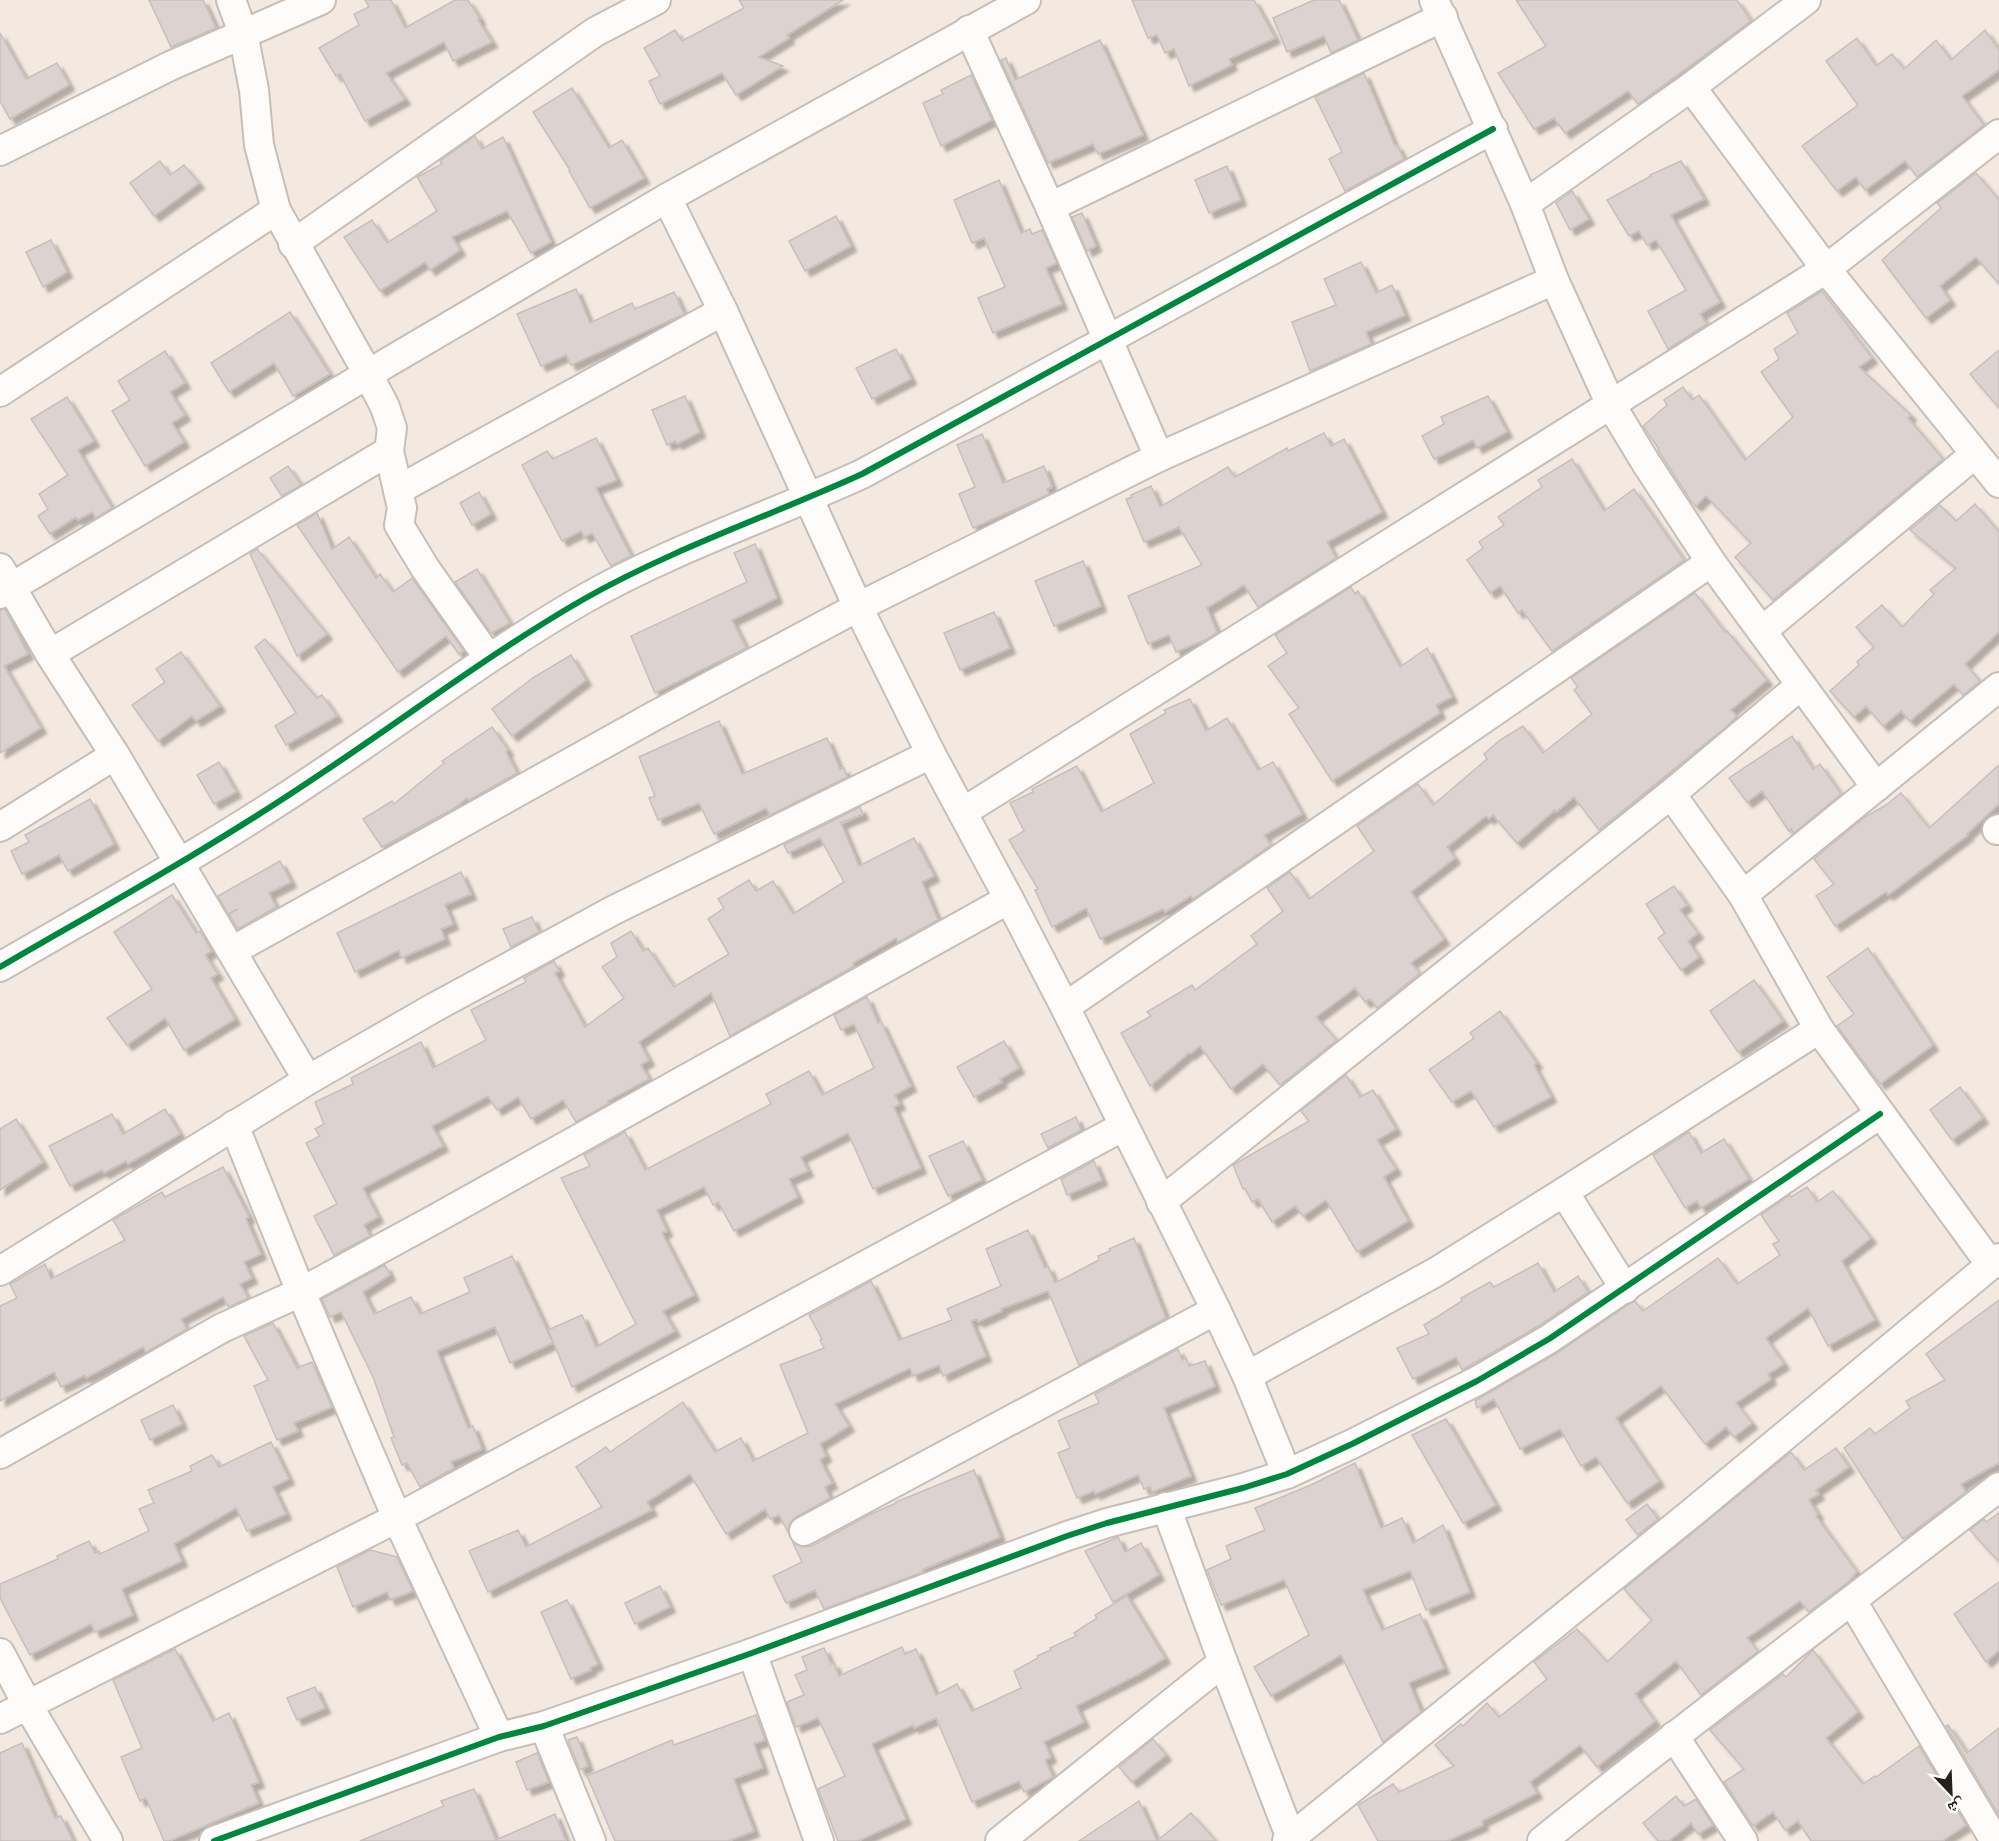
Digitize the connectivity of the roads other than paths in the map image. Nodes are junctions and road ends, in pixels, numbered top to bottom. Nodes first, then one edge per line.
1 (231, 0) edge
2 (321, 0) edge
3 (656, 0) edge
4 (1026, 0) edge
5 (1806, 0) edge
6 (1438, 9) edge
7 (969, 30) junction
8 (243, 33) junction
9 (1691, 87) junction
10 (1493, 129) junction
11 (1999, 134) edge
12 (0, 152) edge
13 (667, 198) junction
14 (1525, 204) junction
15 (1050, 207) junction
16 (276, 210) junction
17 (293, 244) junction
18 (1826, 269) junction
19 (1554, 280) junction
20 (723, 311) junction
21 (1108, 339) junction
22 (368, 374) junction
23 (0, 392) edge
24 (1611, 405) junction
25 (389, 451) junction
26 (1159, 457) junction
27 (1991, 468) edge
28 (398, 490) junction
29 (809, 498) junction
30 (1711, 562) junction
31 (4, 583) edge
32 (858, 607) junction
33 (1762, 631) junction
34 (50, 654) junction
35 (488, 657) junction
36 (1801, 685) junction
37 (1999, 687) edge
38 (931, 754) junction
39 (115, 755) junction
40 (1876, 787) junction
41 (1671, 794) junction
42 (963, 812) junction
43 (0, 827) edge
44 (179, 863) junction
45 (1743, 895) junction
46 (1009, 899) junction
47 (232, 951) junction
48 (0, 967) edge
49 (1065, 1007) junction
50 (1819, 1029) junction
51 (308, 1080) junction
52 (1880, 1114) junction
53 (234, 1125) junction
54 (1124, 1126) junction
55 (1564, 1192) junction
56 (1161, 1202) junction
57 (1995, 1262) edge
58 (0, 1271) edge
59 (1625, 1288) junction
60 (301, 1292) junction
61 (1216, 1310) junction
62 (1247, 1376) junction
63 (0, 1454) edge
64 (1287, 1474) junction
65 (1999, 1486) edge
66 (1166, 1507) junction
67 (397, 1518) junction
68 (804, 1531) dead end
69 (1852, 1601) junction
70 (0, 1653) edge
71 (752, 1653) junction
72 (1223, 1662) junction
73 (27, 1704) junction
74 (0, 1719) edge
75 (544, 1726) junction
76 (1674, 1736) junction
77 (499, 1737) junction
78 (1988, 1832) edge
79 (1290, 1840) edge
80 (108, 1841) edge
81 (214, 1841) edge
82 (591, 1841) edge
83 (819, 1841) edge
84 (1000, 1841) edge
85 (1542, 1841) edge
86 (1743, 1841) edge

1 - 8 street
2 - 8 street
3 - 17 street
4 - 7 street
5 - 9 street
6 - 10 street
6 - 15 street
7 - 13 street
7 - 15 street
8 - 12 street
8 - 16 street
9 - 14 street
9 - 18 street
10 - 14 street
10 - 21 street
11 - 18 street
13 - 20 street
13 - 22 street
14 - 19 street
15 - 21 street
16 - 17 street
16 - 23 street
17 - 22 street
18 - 24 street
18 - 27 street
19 - 24 street
19 - 26 street
20 - 28 street
20 - 29 street
21 - 26 street
21 - 29 street
22 - 25 street
22 - 31 street
24 - 30 street
24 - 42 street
25 - 28 street
25 - 34 street
26 - 32 street
27 - 33 street
28 - 35 street
29 - 32 street
29 - 35 street
30 - 33 street
30 - 49 street
31 - 34 street
32 - 38 street
32 - 47 street
33 - 36 street
34 - 39 street
35 - 44 street
36 - 40 street
36 - 41 street
37 - 40 street
38 - 42 street
38 - 51 street
39 - 43 street
39 - 44 street
40 - 45 street
41 - 45 street
41 - 56 street
42 - 46 street
44 - 47 street
44 - 48 street
45 - 50 street
46 - 49 street
46 - 60 street
47 - 51 street
49 - 54 street
50 - 52 street
50 - 55 street
51 - 53 street
52 - 57 street
52 - 59 street
53 - 58 street
53 - 60 street
54 - 56 street
54 - 67 street
55 - 59 street
55 - 62 street
56 - 61 street
57 - 79 street
59 - 64 street
60 - 63 street
60 - 67 street
61 - 62 street
61 - 68 street
62 - 64 street
64 - 66 street
65 - 69 street
66 - 71 street
66 - 72 street
67 - 73 street
67 - 77 street
69 - 76 street
69 - 78 street
70 - 73 street
71 - 75 street
71 - 83 street
72 - 79 street
72 - 84 street
73 - 74 street
73 - 80 street
75 - 77 street
75 - 82 street
76 - 85 street
76 - 86 street
77 - 81 street

